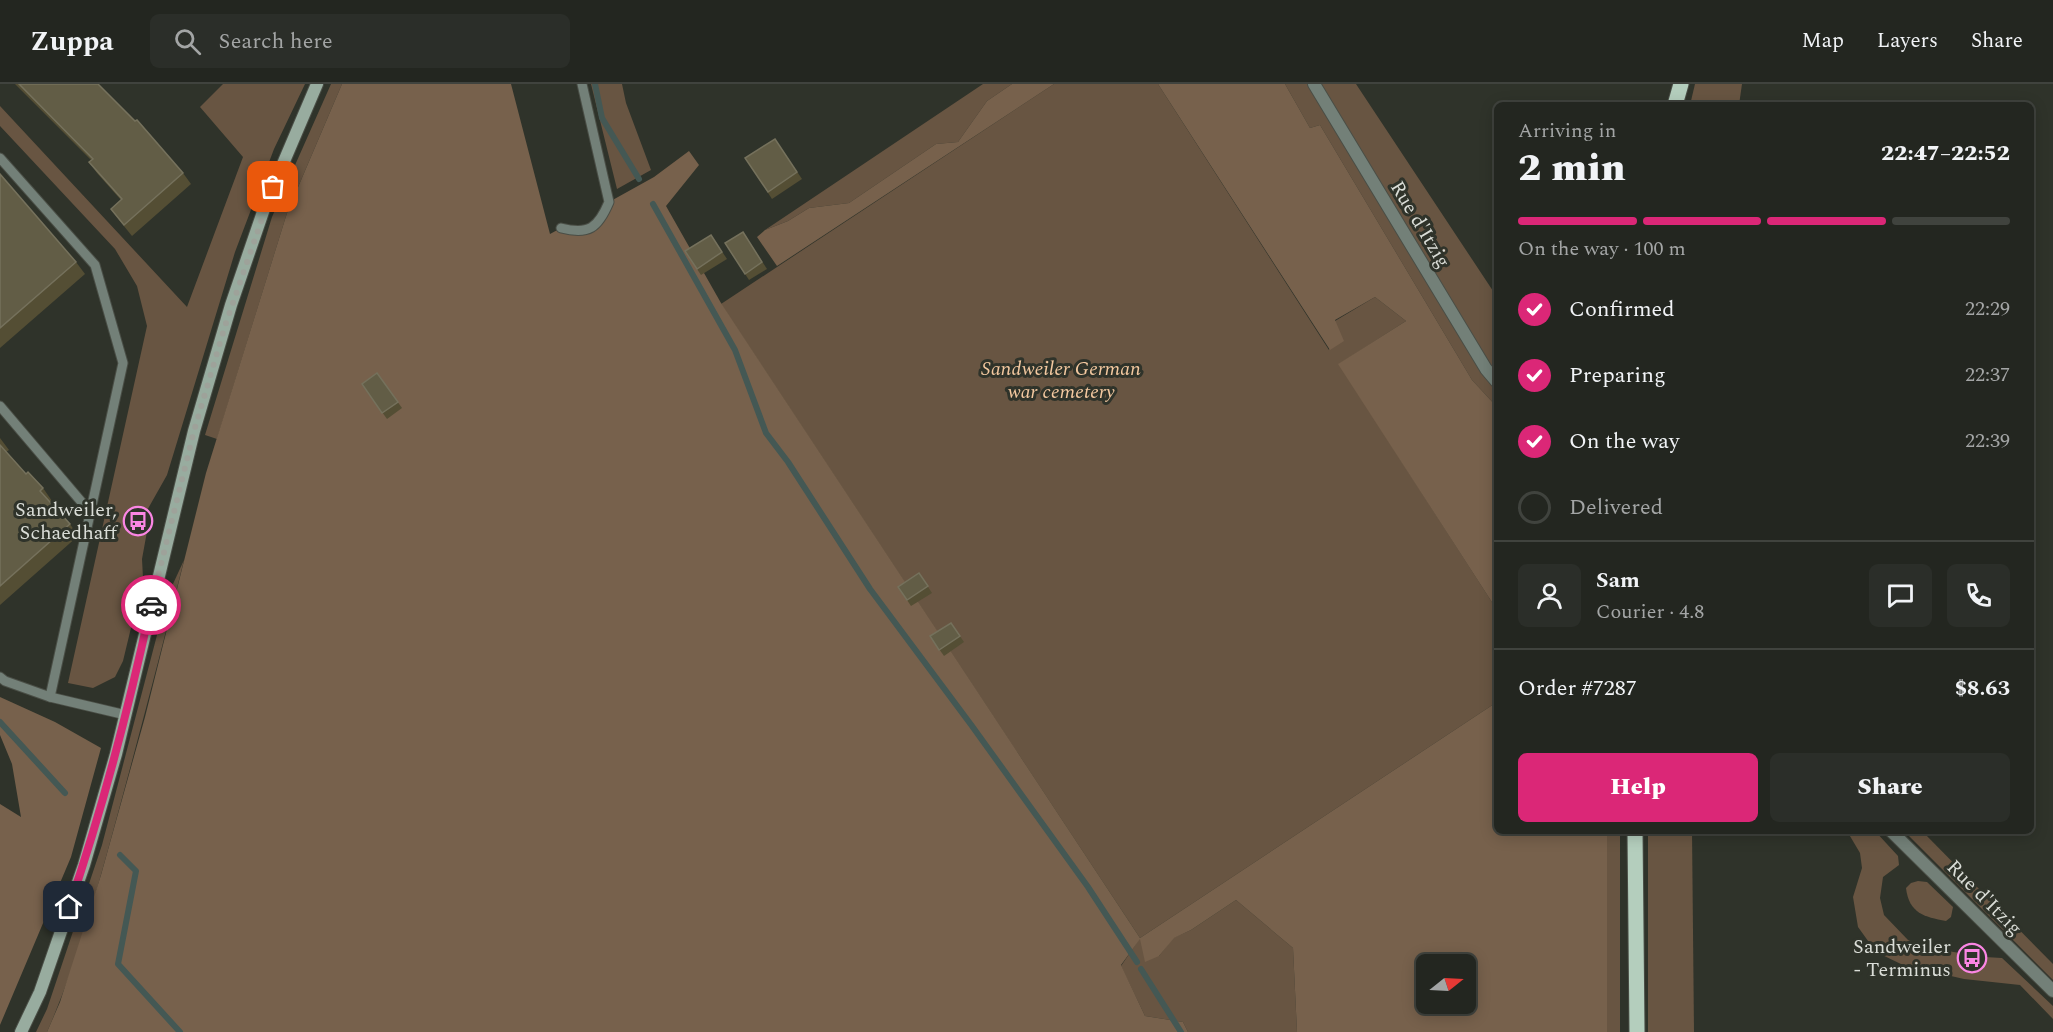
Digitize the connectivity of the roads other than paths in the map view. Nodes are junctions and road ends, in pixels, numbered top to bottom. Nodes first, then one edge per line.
1 (317, 84) edge
2 (582, 84) edge
3 (1314, 84) edge
4 (1681, 84) edge
5 (1676, 102) edge
6 (0, 158) edge
7 (561, 228) dead end
8 (1494, 378) edge
9 (0, 406) edge
10 (90, 512) junction
11 (0, 677) edge
12 (50, 697) junction
13 (126, 715) junction
14 (1635, 834) edge
15 (1894, 834) edge
16 (2053, 991) edge
17 (21, 1032) edge
18 (1637, 1032) edge

1 - 13 main road
2 - 7 lane
3 - 8 street, Rue d'Itzig
4 - 5 main road
6 - 10 lane
9 - 10 lane
10 - 12 lane
11 - 12 lane
12 - 13 lane
13 - 17 main road
14 - 18 main road
15 - 16 street, Rue d'Itzig

